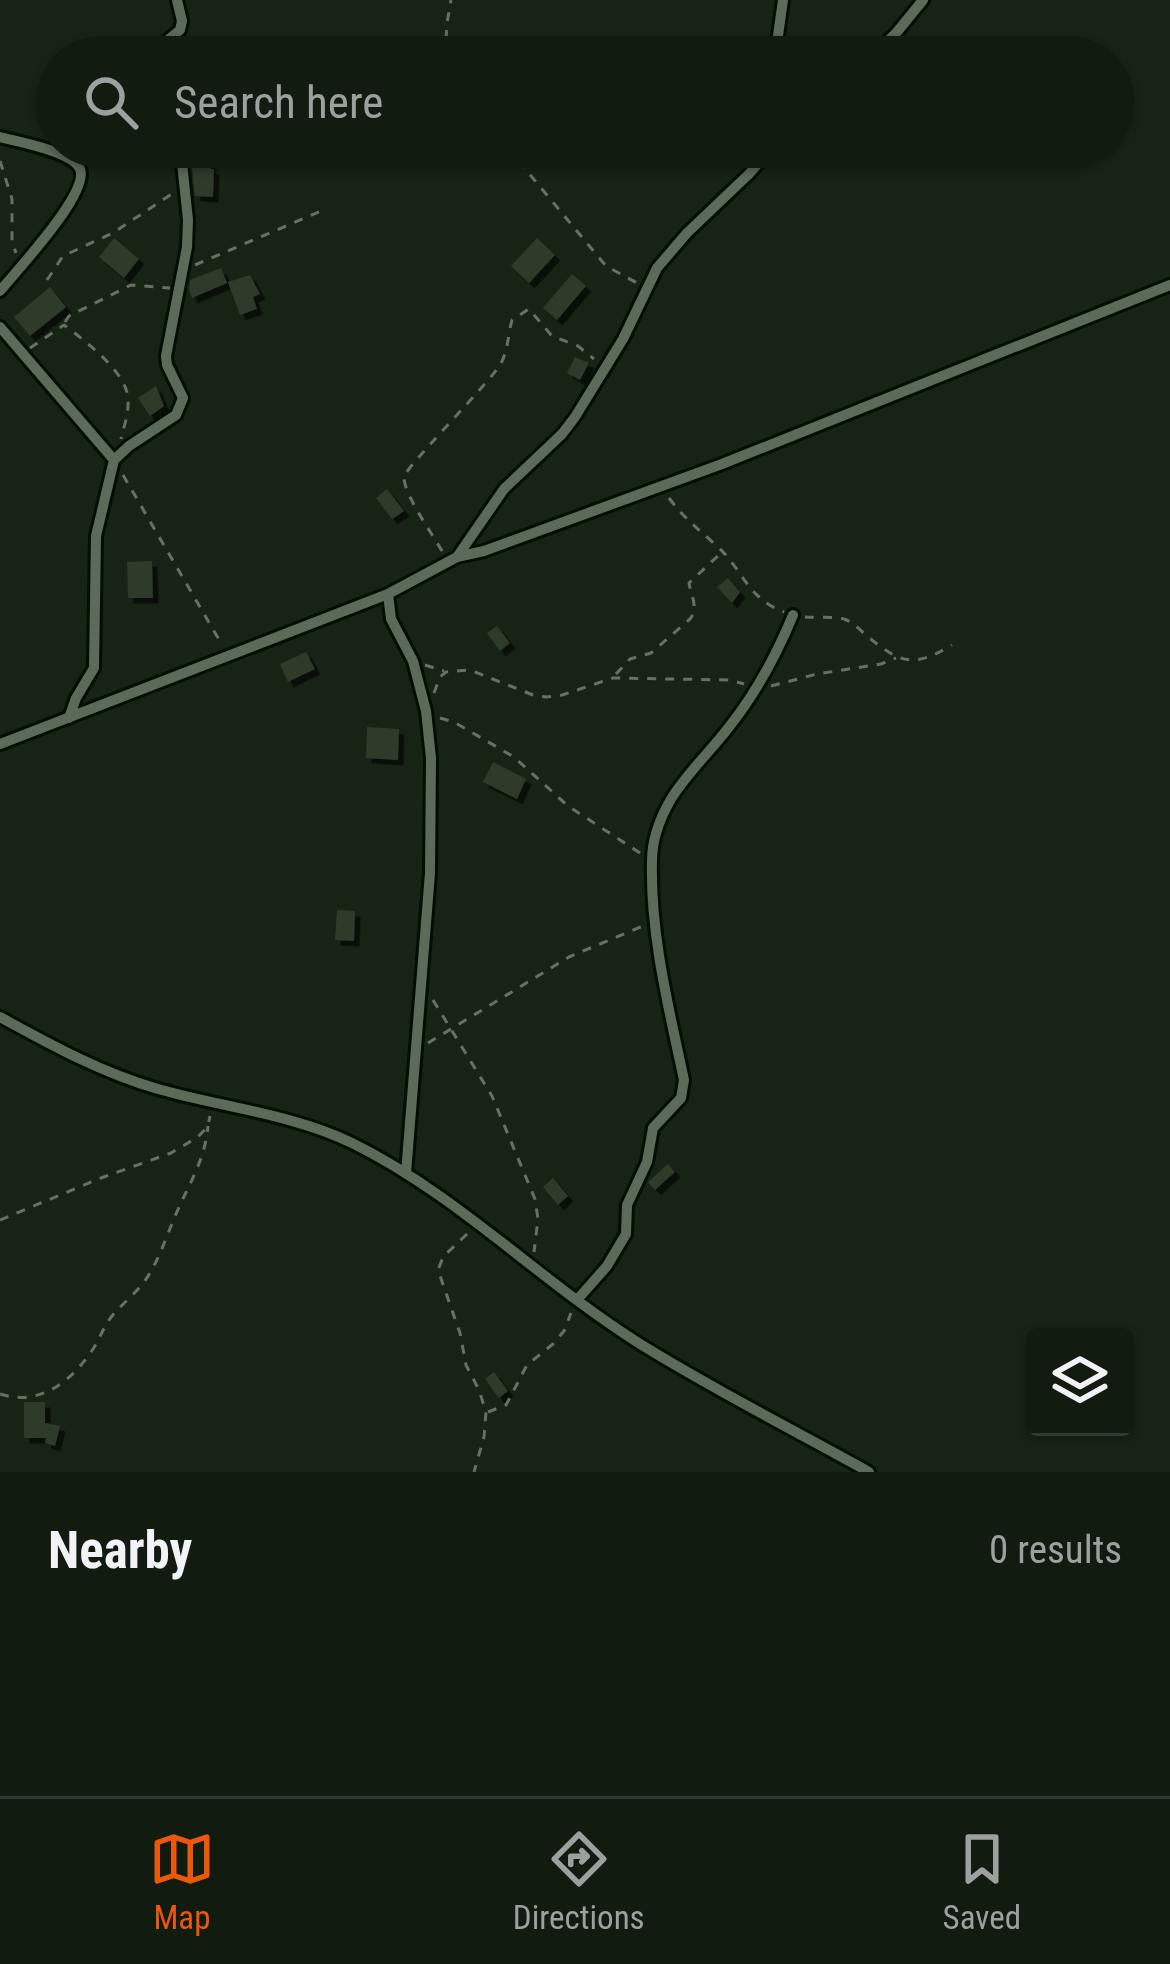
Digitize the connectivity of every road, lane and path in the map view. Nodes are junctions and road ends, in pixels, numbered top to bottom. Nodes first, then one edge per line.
1 (177, 0) edge
2 (452, 0) edge
3 (783, 0) edge
4 (923, 0) edge
5 (174, 36) edge
6 (446, 36) edge
7 (778, 36) edge
8 (890, 36) edge
9 (0, 136) edge
10 (36, 147) edge
11 (0, 161) edge
12 (79, 168) edge
13 (183, 168) edge
14 (524, 168) edge
15 (748, 168) edge
16 (185, 186) junction
17 (321, 212) dead end
18 (22, 266) junction
19 (182, 270) junction
20 (46, 280) dead end
21 (1170, 285) edge
22 (646, 288) junction
23 (177, 289) junction
24 (0, 291) edge
25 (64, 325) junction
26 (0, 327) edge
27 (21, 353) junction
28 (605, 368) junction
29 (117, 456) junction
30 (662, 487) junction
31 (722, 552) junction
32 (453, 560) junction
33 (388, 594) junction
34 (793, 615) junction
35 (952, 645) dead end
36 (227, 655) junction
37 (896, 658) junction
38 (413, 661) junction
39 (446, 672) junction
40 (614, 678) junction
41 (757, 689) junction
42 (426, 713) junction
43 (70, 718) junction
44 (0, 744) edge
45 (652, 860) junction
46 (654, 914) junction
47 (422, 983) junction
48 (0, 1017) edge
49 (451, 1027) junction
50 (416, 1052) junction
51 (213, 1102) junction
52 (208, 1126) junction
53 (406, 1173) junction
54 (0, 1220) edge
55 (477, 1224) junction
56 (532, 1266) junction
57 (577, 1300) junction
58 (0, 1394) edge
59 (486, 1412) junction
60 (474, 1472) edge
61 (868, 1472) edge

1 - 5 street
2 - 6 path
3 - 7 street
4 - 8 street
9 - 10 street
11 - 18 path
12 - 18 street
13 - 16 street
14 - 22 path
15 - 22 street
16 - 19 street
16 - 20 path
17 - 19 path
18 - 24 street
19 - 23 street
21 - 30 street
22 - 28 street
23 - 25 path
23 - 29 street
25 - 27 path
25 - 29 path
26 - 27 street
27 - 29 street
28 - 32 street
28 - 32 path
29 - 36 path
29 - 43 street
30 - 31 path
30 - 32 street
31 - 34 path
31 - 40 path
32 - 33 street
33 - 36 street
33 - 38 street
34 - 37 path
34 - 41 street
35 - 37 path
36 - 43 street
37 - 41 path
38 - 39 path
38 - 42 street
39 - 40 path
39 - 42 path
40 - 41 path
41 - 45 street
42 - 45 path
42 - 47 street
43 - 44 street
45 - 46 street
46 - 49 path
46 - 57 street
47 - 49 path
47 - 50 street
48 - 51 street
49 - 50 path
49 - 56 path
50 - 53 street
51 - 52 path
51 - 53 street
52 - 54 path
52 - 58 path
53 - 55 street
55 - 56 street
55 - 59 path
56 - 57 street
57 - 59 path
57 - 61 street
59 - 60 path

